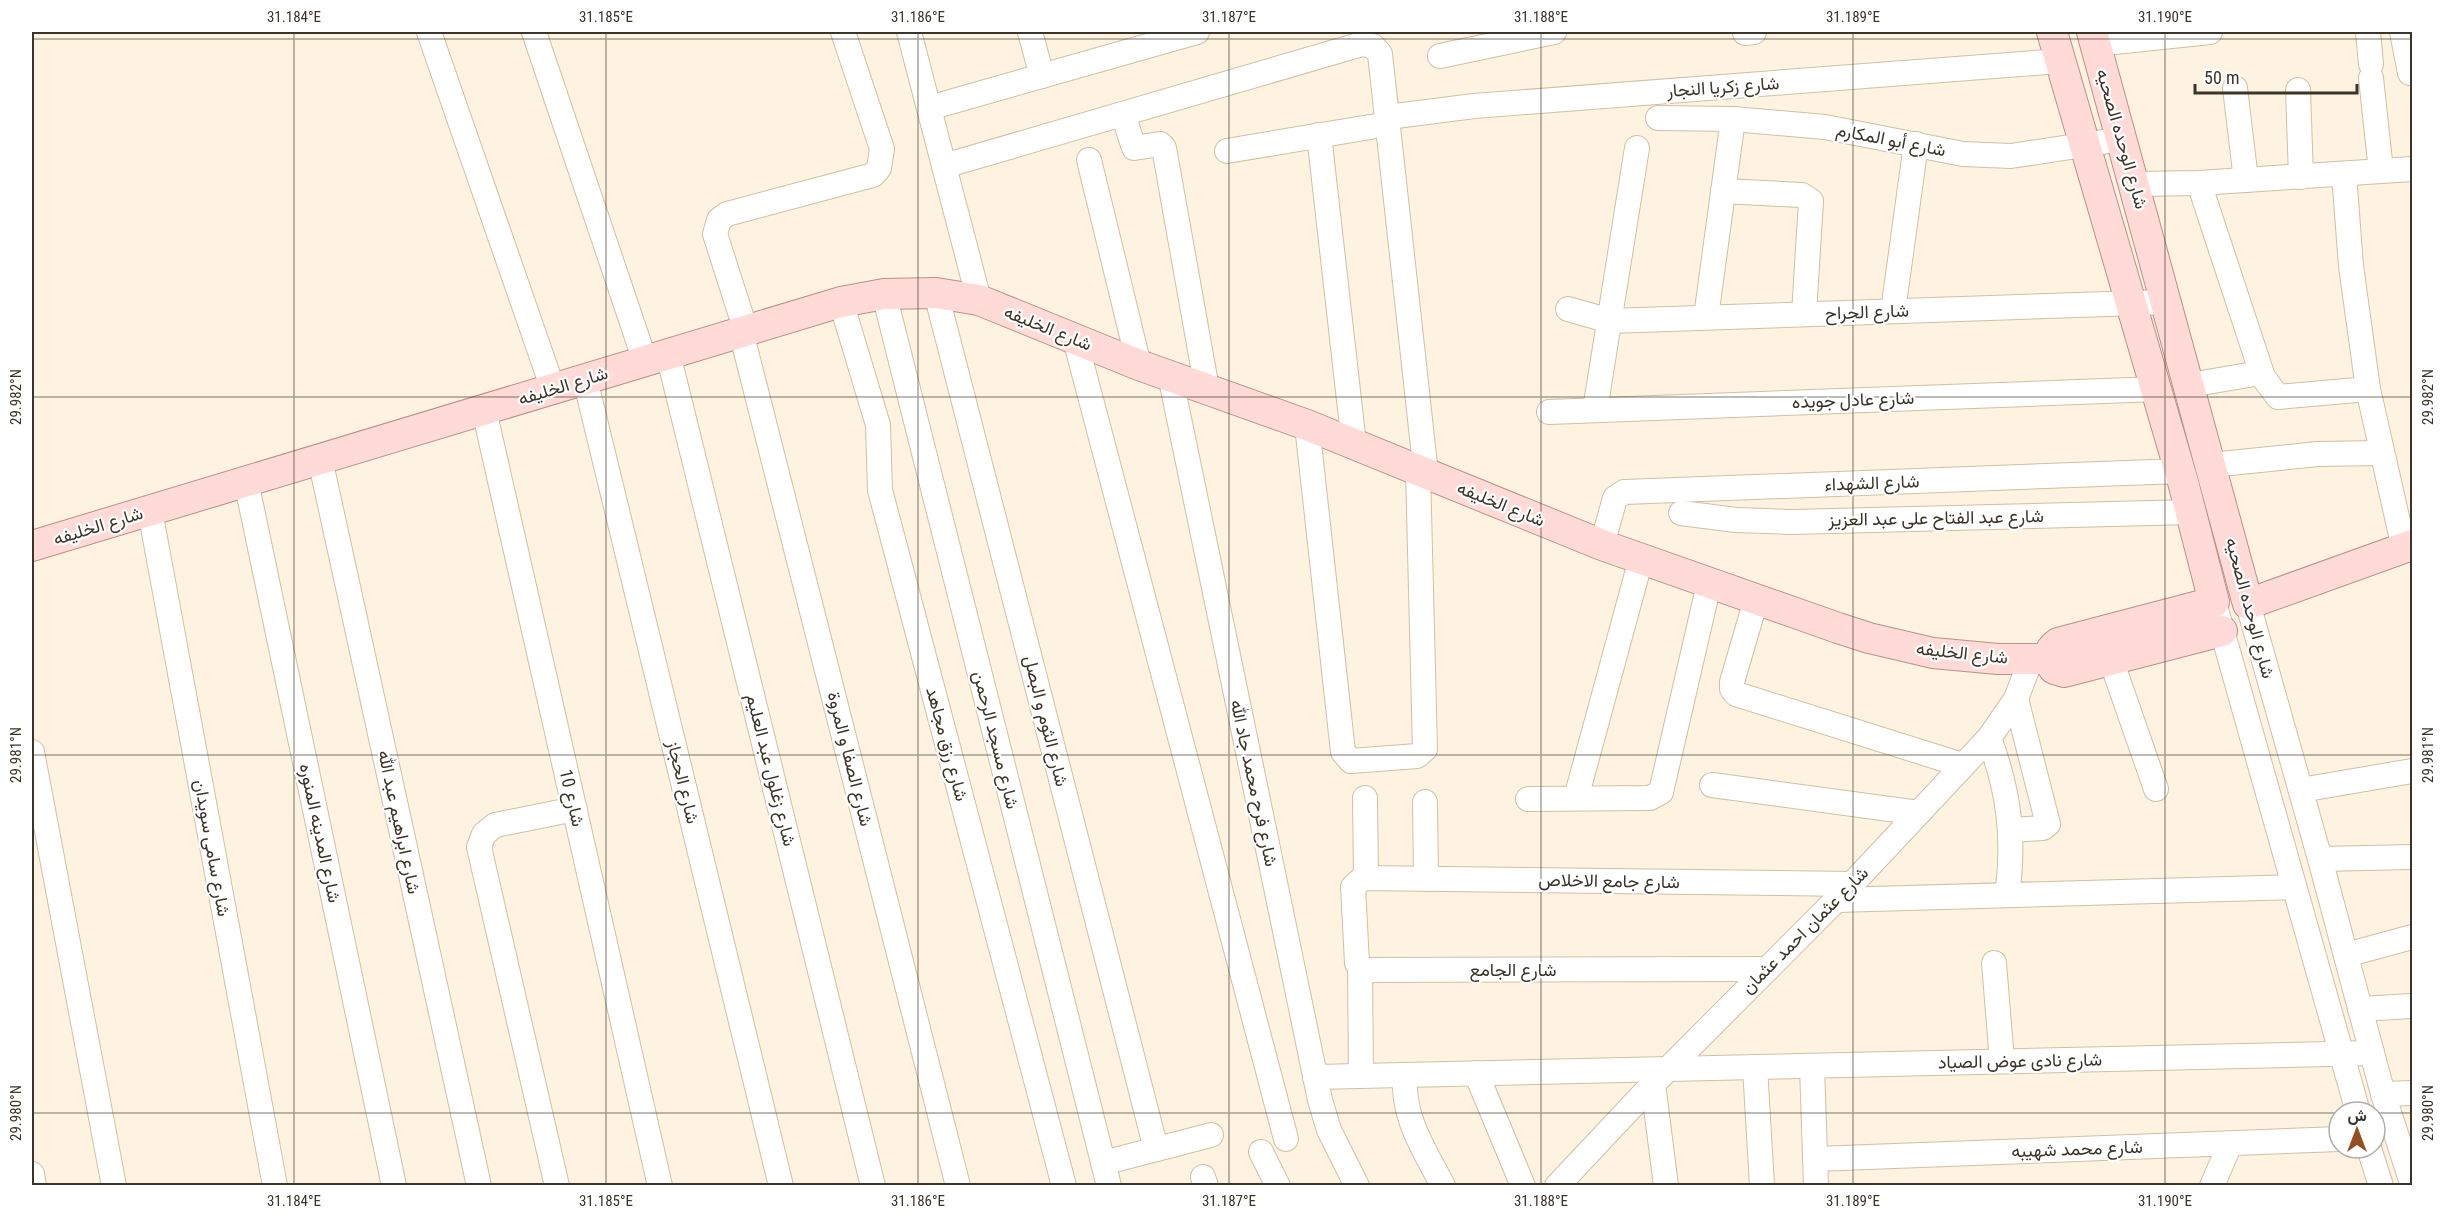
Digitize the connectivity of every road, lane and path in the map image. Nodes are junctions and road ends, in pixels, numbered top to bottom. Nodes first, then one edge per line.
1 (429, 32) edge
2 (534, 32) edge
3 (843, 32) edge
4 (909, 32) edge
5 (1030, 32) edge
6 (1197, 32) edge
7 (1554, 32) edge
8 (2052, 32) edge
9 (2210, 32) edge
10 (2368, 32) edge
11 (2402, 32) edge
12 (2094, 38) edge
13 (1144, 39) edge
14 (1440, 56) dead end
15 (2060, 61) junction
16 (2410, 73) dead end
17 (1042, 76) junction
18 (2235, 88) dead end
19 (2298, 90) dead end
20 (929, 108) junction
21 (1124, 114) junction
22 (1658, 118) dead end
23 (1733, 119) junction
24 (1388, 120) junction
25 (1319, 135) junction
26 (2122, 139) junction
27 (1916, 144) junction
28 (2085, 146) junction
29 (1637, 148) dead end
30 (1227, 151) dead end
31 (1089, 159) dead end
32 (944, 166) junction
33 (2412, 169) edge
34 (2381, 171) junction
35 (2344, 174) junction
36 (2301, 177) junction
37 (2246, 180) junction
38 (2134, 183) junction
39 (2199, 183) junction
40 (1723, 191) junction
41 (936, 293) junction
42 (884, 294) junction
43 (979, 300) junction
44 (841, 302) junction
45 (2168, 302) junction
46 (2132, 304) junction
47 (1568, 309) dead end
48 (1893, 311) junction
49 (1804, 314) junction
50 (1706, 317) junction
51 (1610, 321) junction
52 (744, 332) junction
53 (1075, 339) junction
54 (656, 358) junction
55 (1139, 365) junction
56 (2262, 374) junction
57 (1170, 375) junction
58 (585, 379) junction
59 (2190, 386) junction
60 (553, 389) junction
61 (1207, 389) junction
62 (2157, 389) junction
63 (2368, 389) junction
64 (484, 410) junction
65 (1595, 410) junction
66 (1549, 412) dead end
67 (1307, 425) junction
68 (1354, 444) junction
69 (2380, 453) junction
70 (320, 459) junction
71 (2212, 470) junction
72 (1422, 472) junction
73 (2181, 477) junction
74 (246, 482) junction
75 (150, 511) junction
76 (2191, 512) junction
77 (1682, 513) dead end
78 (1602, 545) junction
79 (32, 546) edge
80 (2408, 546) edge
81 (1641, 559) junction
82 (1709, 584) junction
83 (1756, 600) junction
84 (2214, 602) junction
85 (2248, 604) junction
86 (2222, 632) junction
87 (2040, 659) junction
88 (2111, 660) junction
89 (2016, 699) junction
90 (1989, 738) junction
91 (32, 752) edge
92 (1962, 765) junction
93 (2412, 771) edge
94 (1712, 785) dead end
95 (2156, 789) dead end
96 (2301, 790) junction
97 (1365, 798) dead end
98 (1576, 798) junction
99 (1528, 799) dead end
100 (1425, 802) dead end
101 (575, 809) junction
102 (1919, 813) junction
103 (2012, 830) junction
104 (2412, 857) edge
105 (2320, 859) junction
106 (1366, 878) junction
107 (1426, 879) junction
108 (2294, 887) junction
109 (1844, 892) junction
110 (2007, 895) junction
111 (2412, 937) edge
112 (2346, 955) junction
113 (1994, 963) dead end
114 (1360, 968) junction
115 (1767, 969) junction
116 (2412, 1006) edge
117 (2360, 1009) junction
118 (2341, 1053) junction
119 (2372, 1053) junction
120 (2002, 1061) junction
121 (1812, 1066) junction
122 (1755, 1067) junction
123 (1476, 1073) junction
124 (1405, 1075) junction
125 (1361, 1076) junction
126 (1661, 1076) junction
127 (1316, 1077) junction
128 (2412, 1093) edge
129 (2383, 1094) junction
130 (2355, 1100) edge
131 (1211, 1135) dead end
132 (1286, 1138) dead end
133 (2327, 1140) edge
134 (2230, 1143) junction
135 (1156, 1149) junction
136 (1261, 1152) dead end
137 (1815, 1159) junction
138 (2372, 1160) edge
139 (32, 1174) edge
140 (1106, 1174) edge
141 (2412, 1181) edge
142 (34, 1185) edge
143 (114, 1185) edge
144 (274, 1185) edge
145 (394, 1185) edge
146 (478, 1185) edge
147 (557, 1185) edge
148 (660, 1185) edge
149 (781, 1185) edge
150 (873, 1185) edge
151 (958, 1185) edge
152 (1064, 1185) edge
153 (1278, 1185) edge
154 (1357, 1185) edge
155 (1443, 1185) edge
156 (1523, 1185) edge
157 (1557, 1185) edge
158 (1666, 1185) edge
159 (1762, 1185) edge
160 (1816, 1185) edge
161 (2212, 1185) edge
162 (2381, 1185) edge

1 - 60 street
2 - 54 street, شارع زغلول عبد العليم
3 - 52 street, شارع الصفا و المروة
4 - 20 street
5 - 17 street
6 - 13 street
7 - 14 street
8 - 15 main road, شارع الوحده الصحيه
9 - 12 street
10 - 34 street
11 - 16 street
12 - 26 main road, شارع الوحده الصحيه
13 - 17 street
15 - 24 street, شارع زكريا النجار
15 - 28 main road, شارع الوحده الصحيه
17 - 20 street
18 - 37 street
19 - 36 street
20 - 32 street
21 - 24 street
21 - 32 street
21 - 61 street
22 - 23 street, شارع أبو المكارم
23 - 27 street, شارع أبو المكارم
23 - 40 street
24 - 25 street, شارع زكريا النجار
24 - 72 street
25 - 30 street, شارع زكريا النجار
25 - 68 street
26 - 28 street, شارع أبو المكارم
26 - 38 main road, شارع الوحده الصحيه
27 - 28 street, شارع أبو المكارم
27 - 48 street
28 - 46 main road, شارع الوحده الصحيه
29 - 51 street
31 - 55 street
32 - 43 street
33 - 34 street
34 - 35 street
35 - 36 street
35 - 63 street
36 - 37 street
37 - 39 street
38 - 39 street
38 - 45 main road, شارع الوحده الصحيه
39 - 56 street
40 - 49 street
40 - 50 street
41 - 42 main road, شارع الخليفه
41 - 43 main road, شارع الخليفه
41 - 135 street, شارع الثوم و البصل
42 - 44 main road, شارع الخليفه
42 - 140 street, شارع مسجد الرحمن
43 - 53 main road, شارع الخليفه
44 - 52 main road, شارع الخليفه
44 - 152 street, شارع رزق مجاهد
45 - 46 street, شارع الجراح
45 - 59 main road, شارع الوحده الصحيه
46 - 48 street, شارع الجراح
46 - 62 main road, شارع الوحده الصحيه
47 - 51 street, شارع الجراح
48 - 49 street, شارع الجراح
49 - 50 street, شارع الجراح
50 - 51 street, شارع الجراح
51 - 65 street
52 - 54 main road, شارع الخليفه
52 - 151 street, شارع الصفا و المروة
53 - 55 main road, شارع الخليفه
53 - 132 street
54 - 58 main road, شارع الخليفه
54 - 150 street, شارع زغلول عبد العليم
55 - 57 main road, شارع الخليفه
56 - 59 street
56 - 63 street
57 - 61 main road, شارع الخليفه
57 - 127 street, شارع فرح محمد جاد الله
58 - 60 main road, شارع الخليفه
58 - 149 street, شارع الحجاز
59 - 71 main road, شارع الوحده الصحيه
60 - 64 main road, شارع الخليفه
61 - 67 main road, شارع الخليفه
62 - 65 street, شارع عادل جويده
62 - 73 main road, شارع الوحده الصحيه
63 - 69 street
64 - 70 main road, شارع الخليفه
64 - 101 street, شارع 10
65 - 66 street, شارع عادل جويده
67 - 68 main road, شارع الخليفه
67 - 72 street
68 - 72 main road, شارع الخليفه
69 - 71 street
69 - 80 street
70 - 74 main road, شارع الخليفه
70 - 146 street, شارع ابراهيم عبد الله
71 - 73 main road
71 - 85 main road, شارع الوحده الصحيه
72 - 78 main road, شارع الخليفه
73 - 76 main road, شارع الوحده الصحيه
73 - 78 street, شارع الشهداء
74 - 75 main road, شارع الخليفه
74 - 145 street, شارع المدينه المنوره
75 - 79 main road, شارع الخليفه
75 - 144 street, شارع سامى سويدان
76 - 77 street, شارع عبد الفتاح على عبد العزيز
76 - 84 main road, شارع الوحده الصحيه
78 - 81 main road, شارع الخليفه
80 - 85 main road
81 - 82 main road, شارع الخليفه
81 - 98 street
82 - 83 main road, شارع الخليفه
82 - 98 street
83 - 87 main road, شارع الخليفه
83 - 92 street
84 - 86 street, شارع الوحده الصحيه
84 - 87 main road
85 - 96 street, شارع الوحده الصحيه
86 - 88 main road, شارع الخليفه
86 - 108 street, شارع الوحده الصحيه
87 - 88 main road, شارع الخليفه
87 - 89 street, شارع عثمان احمد عثمان
88 - 95 street
89 - 90 street, شارع عثمان احمد عثمان
89 - 103 street
90 - 92 street, شارع عثمان احمد عثمان
90 - 103 street
91 - 143 street
92 - 102 street, شارع عثمان احمد عثمان
93 - 96 street
94 - 102 street
96 - 105 street, شارع الوحده الصحيه
97 - 106 street
98 - 99 street
100 - 107 street
101 - 147 street
101 - 148 street, شارع 10
102 - 109 street, شارع عثمان احمد عثمان
103 - 110 street
104 - 105 street
105 - 112 street, شارع الوحده الصحيه
106 - 107 street, شارع جامع الاخلاص
106 - 114 street
107 - 109 street, شارع جامع الاخلاص
108 - 110 street, شارع جامع الاخلاص
108 - 118 street, شارع الوحده الصحيه
109 - 110 street, شارع جامع الاخلاص
109 - 115 street, شارع عثمان احمد عثمان
111 - 112 street
112 - 117 street, شارع الوحده الصحيه
113 - 120 street
114 - 115 street, شارع الجامع
114 - 125 street
115 - 126 street, شارع عثمان احمد عثمان
116 - 117 street
117 - 119 street, شارع الوحده الصحيه
118 - 119 street, شارع نادى عوض الصياد
118 - 120 street, شارع نادى عوض الصياد
118 - 130 street, شارع الوحده الصحيه
119 - 129 street, شارع الوحده الصحيه
120 - 121 street, شارع نادى عوض الصياد
121 - 122 street, شارع نادى عوض الصياد
121 - 137 street
122 - 126 street, شارع نادى عوض الصياد
122 - 159 street
123 - 124 street, شارع نادى عوض الصياد
123 - 126 street, شارع نادى عوض الصياد
123 - 156 street
124 - 125 street, شارع نادى عوض الصياد
124 - 155 street
125 - 127 street, شارع نادى عوض الصياد
126 - 157 street, شارع عثمان احمد عثمان
126 - 158 street
127 - 154 street, شارع فرح محمد جاد الله
128 - 129 street
129 - 141 street, شارع الوحده الصحيه
131 - 135 street
133 - 134 street, شارع محمد شهيبه
134 - 137 street, شارع محمد شهيبه
134 - 161 street
135 - 140 street
136 - 153 street
137 - 160 street
138 - 162 street
139 - 142 street

